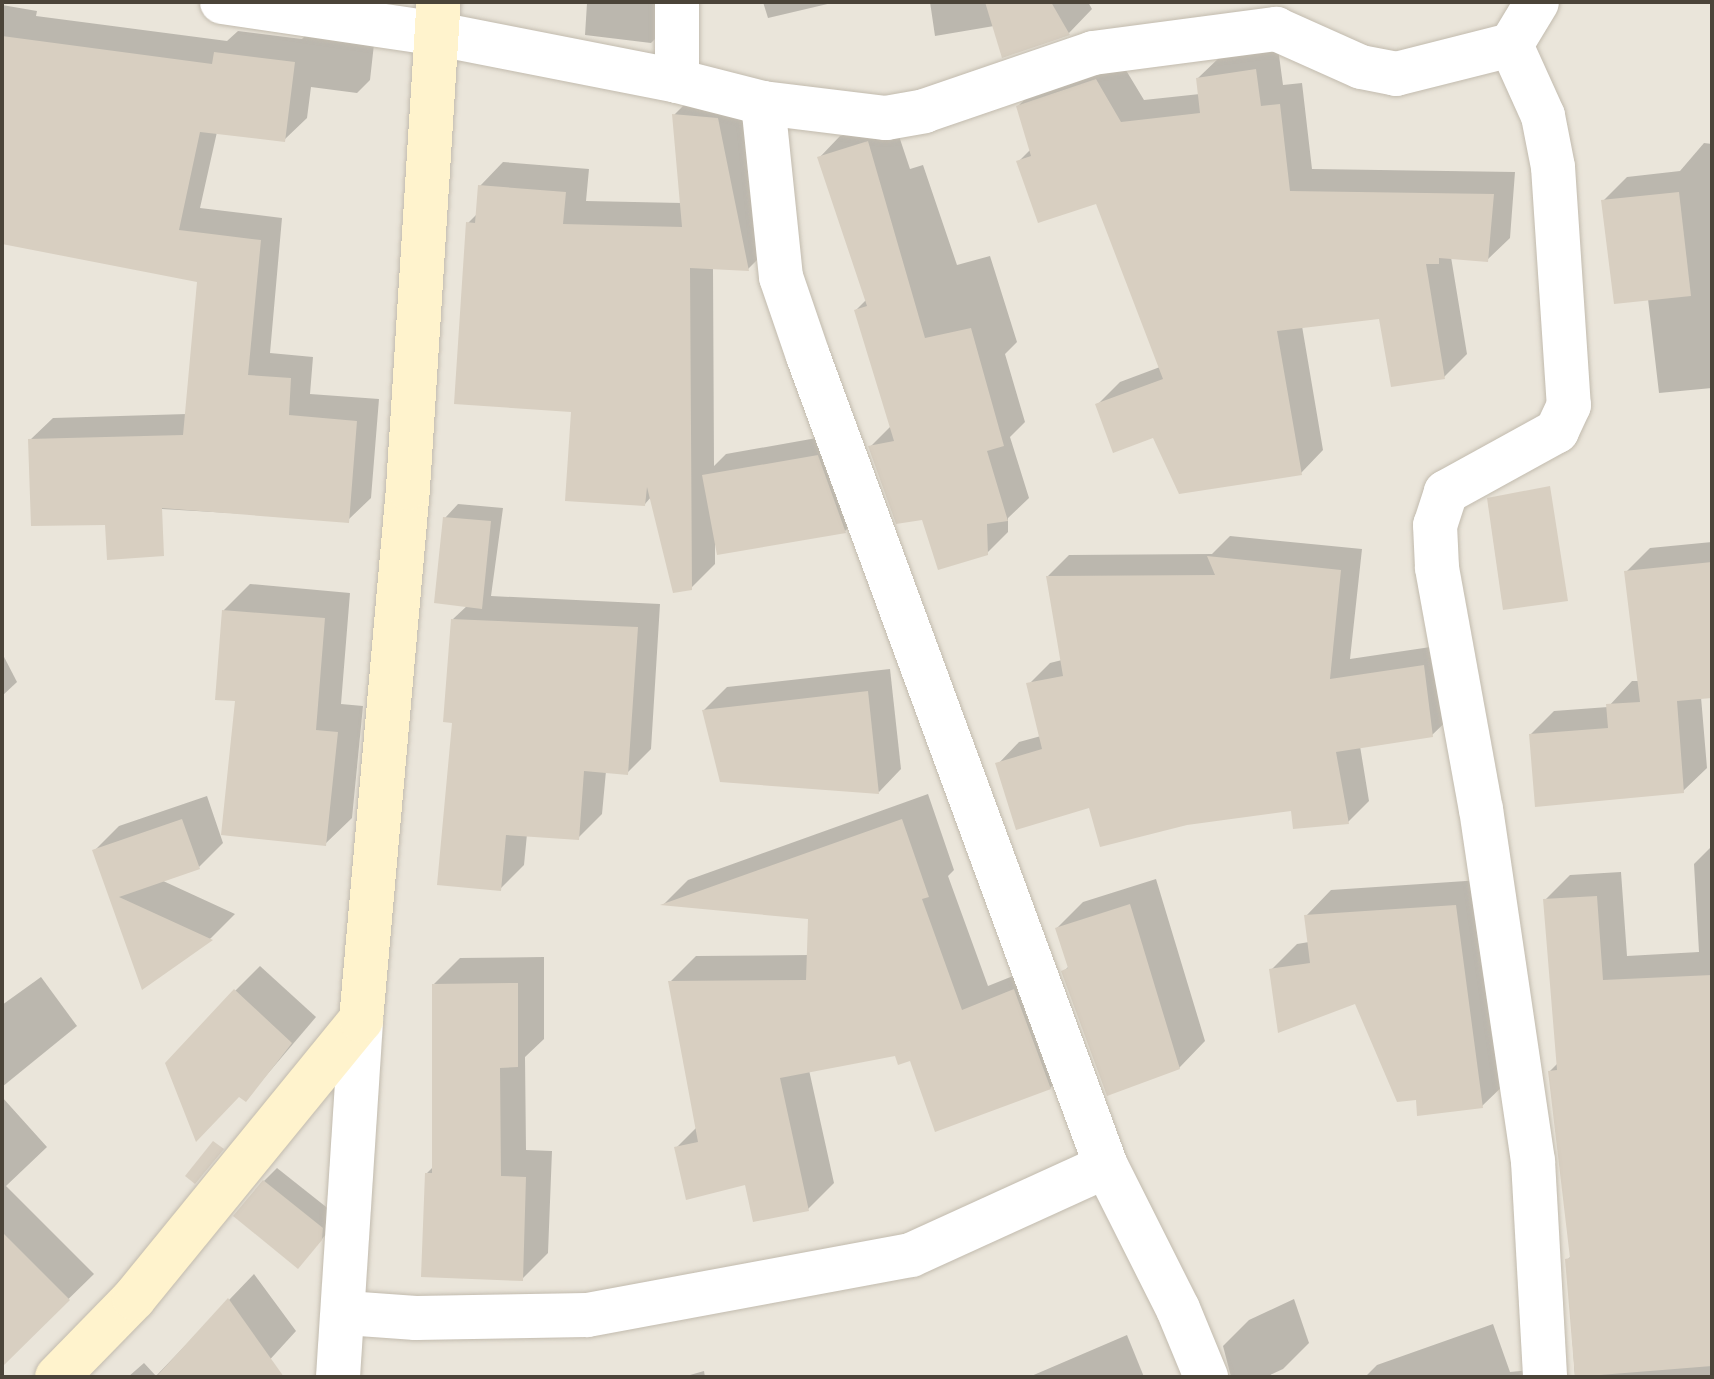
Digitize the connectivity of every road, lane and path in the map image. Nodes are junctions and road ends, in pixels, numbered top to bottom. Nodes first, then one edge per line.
1 (222, 2) edge
2 (677, 2) edge
3 (1537, 2) edge
4 (439, 18) edge
5 (1511, 45) junction
6 (677, 81) junction
7 (763, 103) junction
8 (361, 1020) junction
9 (1106, 1166) junction
10 (346, 1313) junction
11 (57, 1377) edge
12 (338, 1377) edge
13 (1206, 1377) edge
14 (1545, 1377) edge

1 - 4 street
2 - 6 street
3 - 5 street
4 - 6 street
4 - 8 street
5 - 7 street
5 - 14 street
6 - 7 street
7 - 9 street
8 - 10 street
8 - 11 street
9 - 10 street
9 - 13 street
10 - 12 street

